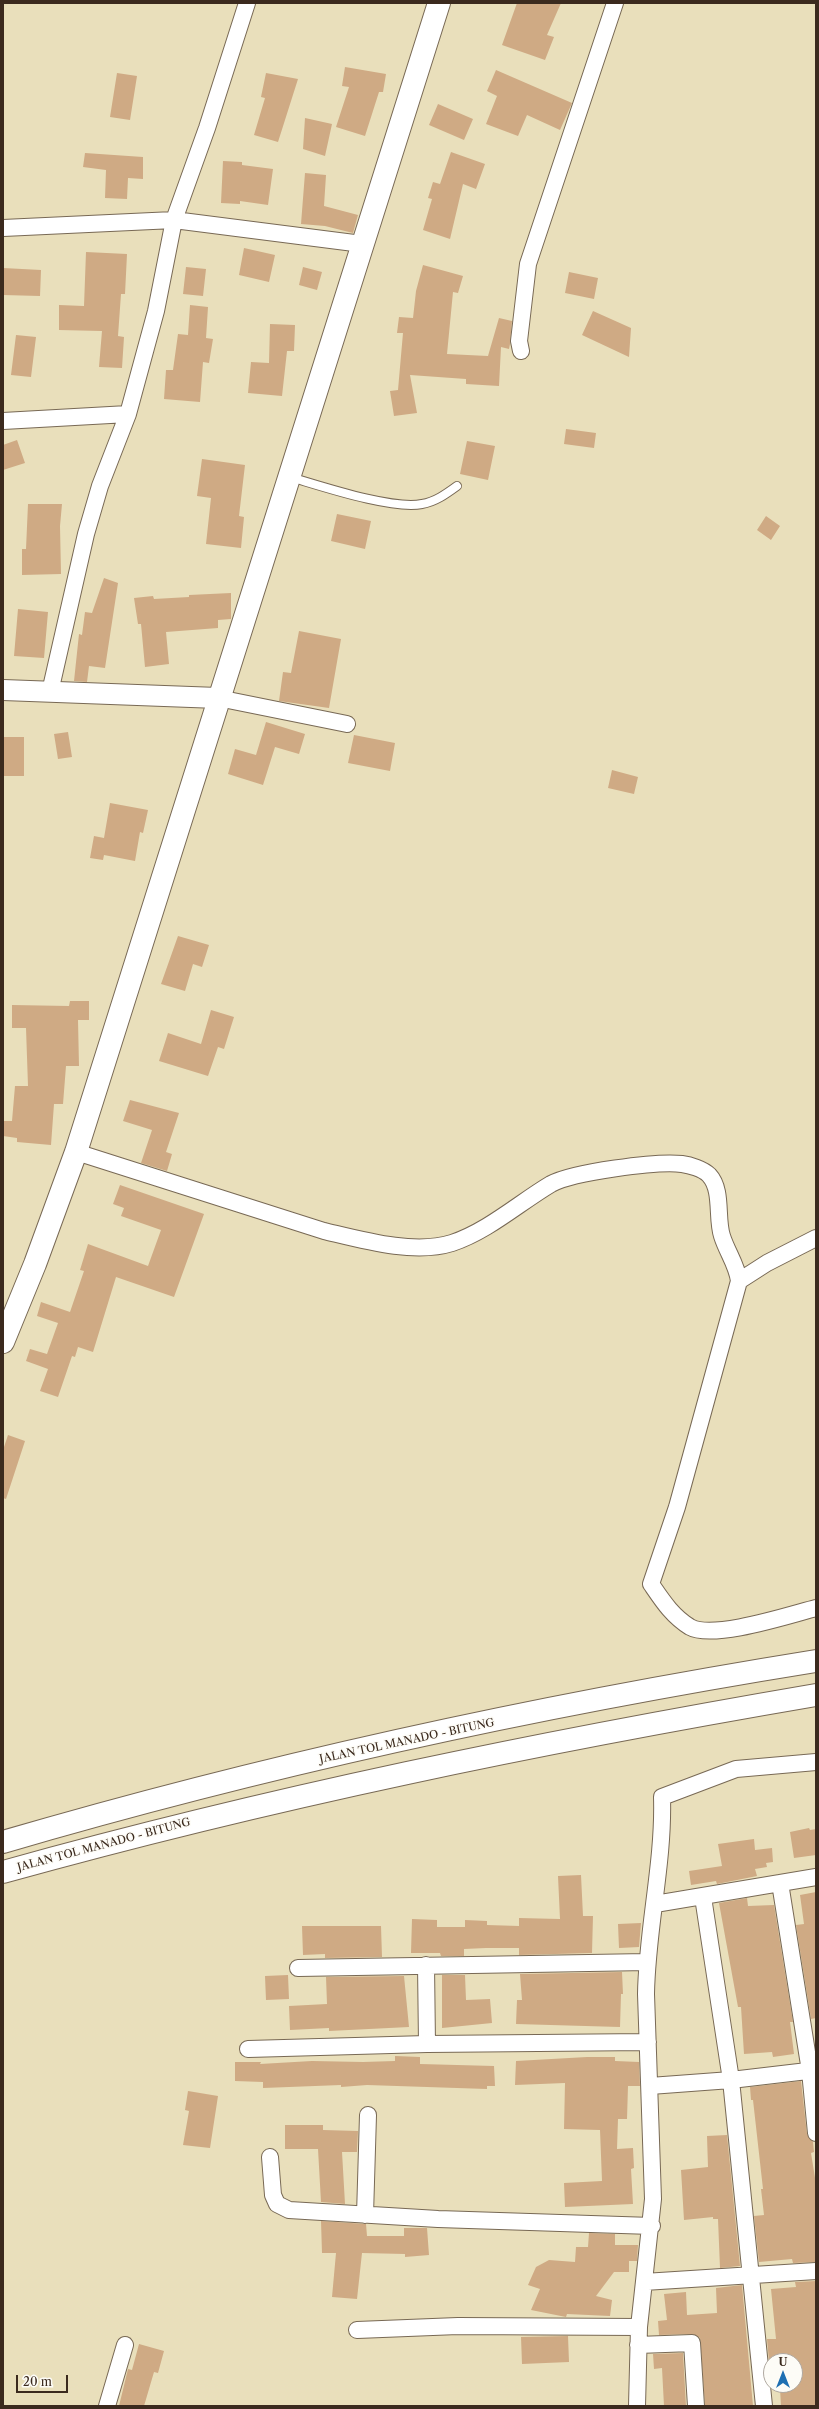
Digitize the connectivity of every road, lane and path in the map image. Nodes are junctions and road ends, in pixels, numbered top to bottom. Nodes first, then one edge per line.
1 (247, 3) edge
2 (439, 3) edge
3 (615, 3) edge
4 (174, 220) junction
5 (3, 228) edge
6 (362, 244) junction
7 (520, 352) dead end
8 (128, 414) junction
9 (3, 420) edge
10 (289, 477) junction
11 (457, 486) dead end
12 (3, 690) edge
13 (50, 692) junction
14 (218, 698) junction
15 (348, 724) dead end
16 (76, 1152) junction
17 (816, 1238) edge
18 (739, 1281) junction
19 (3, 1342) edge
20 (816, 1608) edge
21 (816, 1662) edge
22 (816, 1695) edge
23 (816, 1762) edge
24 (3, 1842) edge
25 (3, 1872) edge
26 (816, 1877) edge
27 (780, 1882) junction
28 (703, 1897) junction
29 (655, 1904) junction
30 (646, 1962) junction
31 (426, 1965) junction
32 (298, 1968) dead end
33 (648, 2042) junction
34 (427, 2044) junction
35 (248, 2049) dead end
36 (813, 2070) edge
37 (731, 2080) junction
38 (650, 2086) junction
39 (368, 2115) dead end
40 (816, 2133) edge
41 (270, 2157) dead end
42 (364, 2215) junction
43 (652, 2226) junction
44 (816, 2271) edge
45 (751, 2276) junction
46 (644, 2282) junction
47 (639, 2328) junction
48 (357, 2330) dead end
49 (125, 2345) dead end
50 (638, 2345) junction
51 (107, 2406) edge
52 (637, 2406) edge
53 (696, 2406) edge
54 (764, 2406) edge

1 - 4 street
2 - 6 highway
3 - 7 street
4 - 5 street
4 - 6 street
4 - 8 street
6 - 10 highway
8 - 9 street
8 - 13 street
10 - 11 lane
10 - 14 highway
12 - 13 street
13 - 14 street
14 - 15 street
14 - 16 highway
16 - 18 street
16 - 19 highway
17 - 18 street
18 - 20 street
21 - 24 highway, JALAN TOL MANADO - BITUNG
22 - 25 highway, JALAN TOL MANADO - BITUNG
23 - 29 street
26 - 27 street
27 - 28 street
27 - 36 street
28 - 29 street
28 - 37 street
29 - 30 street
30 - 31 street
30 - 33 street
31 - 32 street
31 - 34 street
33 - 34 street
33 - 38 street
34 - 35 street
36 - 37 street
36 - 40 street
37 - 38 street
37 - 45 street
38 - 43 street
39 - 42 street
41 - 42 street
42 - 43 street
43 - 46 street
44 - 45 street
45 - 46 street
45 - 54 street
46 - 47 street
47 - 48 street
47 - 50 street
49 - 51 street
50 - 52 street
50 - 53 street

